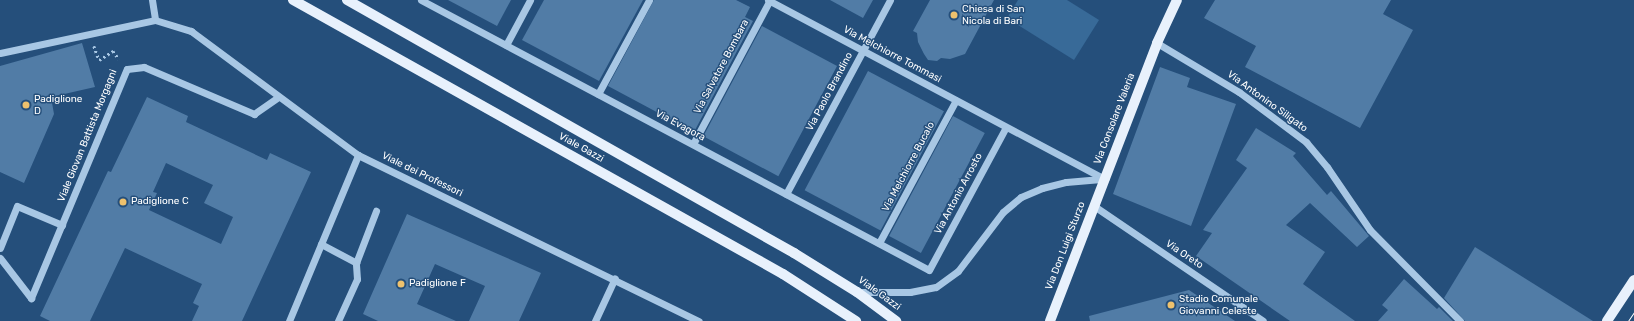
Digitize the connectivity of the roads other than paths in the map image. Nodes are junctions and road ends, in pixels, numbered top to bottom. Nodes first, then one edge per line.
1 (152, 0) edge
2 (293, 0) edge
3 (347, 0) edge
4 (421, 0) edge
5 (530, 0) edge
6 (649, 0) edge
7 (769, 0) edge
8 (890, 0) edge
9 (1177, 0) edge
10 (155, 20) junction
11 (1158, 43) junction
12 (506, 45) junction
13 (863, 51) junction
14 (0, 53) edge
15 (598, 94) junction
16 (278, 97) junction
17 (956, 100) junction
18 (1006, 127) junction
19 (693, 144) junction
20 (358, 155) junction
21 (1105, 179) junction
22 (786, 194) junction
23 (1094, 206) junction
24 (376, 211) dead end
25 (62, 225) junction
26 (879, 243) junction
27 (321, 244) junction
28 (0, 248) edge
29 (0, 258) edge
30 (356, 263) junction
31 (929, 270) joint
32 (615, 278) junction
33 (1634, 280) edge
34 (857, 292) junction
35 (289, 321) edge
36 (338, 321) edge
37 (595, 321) edge
38 (699, 321) edge
39 (856, 321) edge
40 (896, 321) edge
41 (1050, 321) edge
42 (1263, 321) edge
43 (1460, 321) edge
44 (1607, 321) edge

1 - 10 street
2 - 39 main road, Viale Gazzi
3 - 34 main road, Viale Gazzi
4 - 12 street, Via Evagora
5 - 12 street
6 - 15 street
7 - 13 street, Via Melchiorre Tommasi
7 - 19 street, Via Salvatore Bombara
8 - 13 street, Via Paolo Brandino
9 - 11 main road, Via Consolare Valeria
10 - 14 street
10 - 16 street, Viale dei Professori
11 - 21 main road, Via Consolare Valeria
11 - 43 street, Via Antonino Siligato
12 - 15 street, Via Evagora
13 - 17 street, Via Melchiorre Tommasi
13 - 22 street, Via Paolo Brandino
15 - 19 street, Via Evagora
16 - 20 street, Viale dei Professori
16 - 25 street, Viale Giovan Battista Morgagni
17 - 18 street, Via Melchiorre Tommasi
17 - 26 street, Via Melchiorre Bucalo
18 - 21 street, Via Melchiorre Tommasi
18 - 31 street, Via Antonio Arrosto
19 - 22 street, Via Evagora
20 - 27 street
20 - 32 street, Viale dei Professori
21 - 23 main road, Via Don Luigi Sturzo
21 - 34 street, Via Consolare Valeria
22 - 26 street, Via Evagora
23 - 41 main road, Via Don Luigi Sturzo
23 - 42 street, Via Oreto
24 - 30 street
25 - 28 street
25 - 29 street, Viale Giovan Battista Morgagni
26 - 31 street, Via Evagora
27 - 30 street
27 - 35 street
30 - 36 street
32 - 37 street
32 - 38 street, Viale dei Professori
33 - 44 main road
34 - 40 main road, Viale Gazzi

